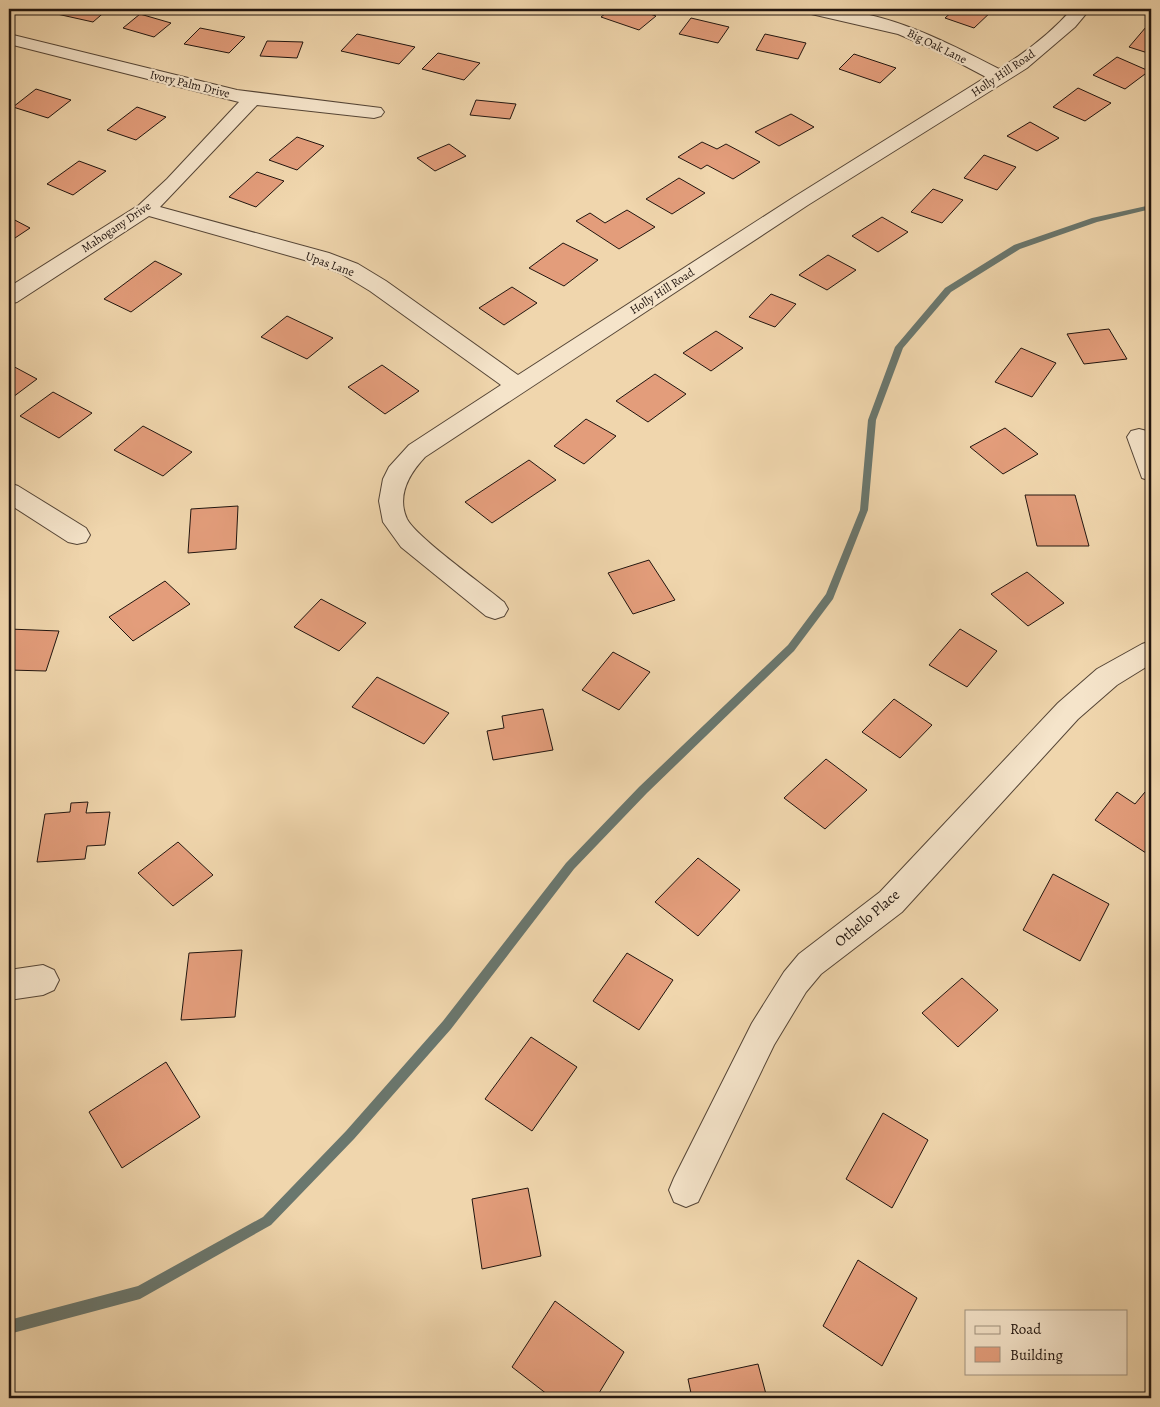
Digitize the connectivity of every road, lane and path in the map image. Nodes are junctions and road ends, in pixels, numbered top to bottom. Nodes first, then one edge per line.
1 (813, 9) edge
2 (1081, 9) edge
3 (9, 39) edge
4 (999, 77) junction
5 (253, 98) junction
6 (374, 112) dead end
7 (146, 209) junction
8 (9, 298) edge
9 (516, 385) junction
10 (1139, 437) dead end
11 (1151, 472) edge
12 (9, 492) edge
13 (77, 535) dead end
14 (495, 609) dead end
15 (1151, 651) edge
16 (42, 980) dead end
17 (9, 985) edge
18 (686, 1190) dead end

1 - 4 street, Big Oak Lane
2 - 4 street, Holly Hill Road
3 - 5 street, Ivory Palm Drive
4 - 9 street, Holly Hill Road
5 - 6 street, Ivory Palm Drive
5 - 7 street, Mahogany Drive
7 - 8 street, Mahogany Drive
7 - 9 street, Upas Lane
9 - 14 street, Holly Hill Road
10 - 11 street
12 - 13 street
15 - 18 street, Othello Place
16 - 17 street

